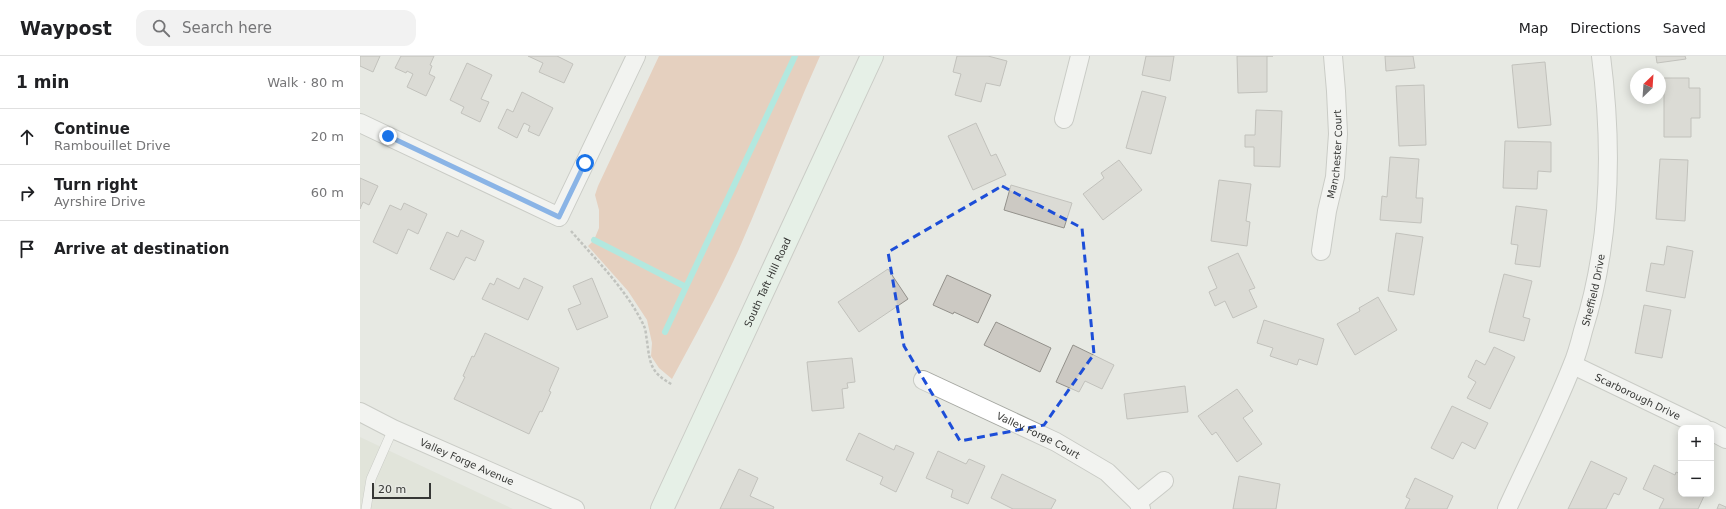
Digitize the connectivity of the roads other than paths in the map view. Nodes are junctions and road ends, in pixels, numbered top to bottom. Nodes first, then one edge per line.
1 (636, 56) edge
2 (872, 56) edge
3 (1080, 56) edge
4 (1333, 56) edge
5 (1601, 56) edge
6 (1064, 119) dead end
7 (360, 123) edge
8 (1321, 251) dead end
9 (1573, 365) junction
10 (923, 380) dead end
11 (360, 412) edge
12 (1698, 425) edge
13 (393, 429) junction
14 (1714, 433) edge
15 (1726, 439) edge
16 (1164, 481) dead end
17 (1140, 506) edge
18 (366, 509) edge
19 (575, 509) edge
20 (662, 509) edge
21 (1507, 509) edge

1 - 7 street
2 - 20 main road, South Taft Hill Road
3 - 6 street
4 - 8 street, Manchester Court
5 - 9 street, Sheffield Drive
9 - 12 street, Scarborough Drive
9 - 21 street, Sheffield Drive
10 - 17 street, Valley Forge Court
11 - 13 street, Valley Forge Avenue
13 - 18 lane
13 - 19 street, Valley Forge Avenue
14 - 15 street
16 - 17 street

